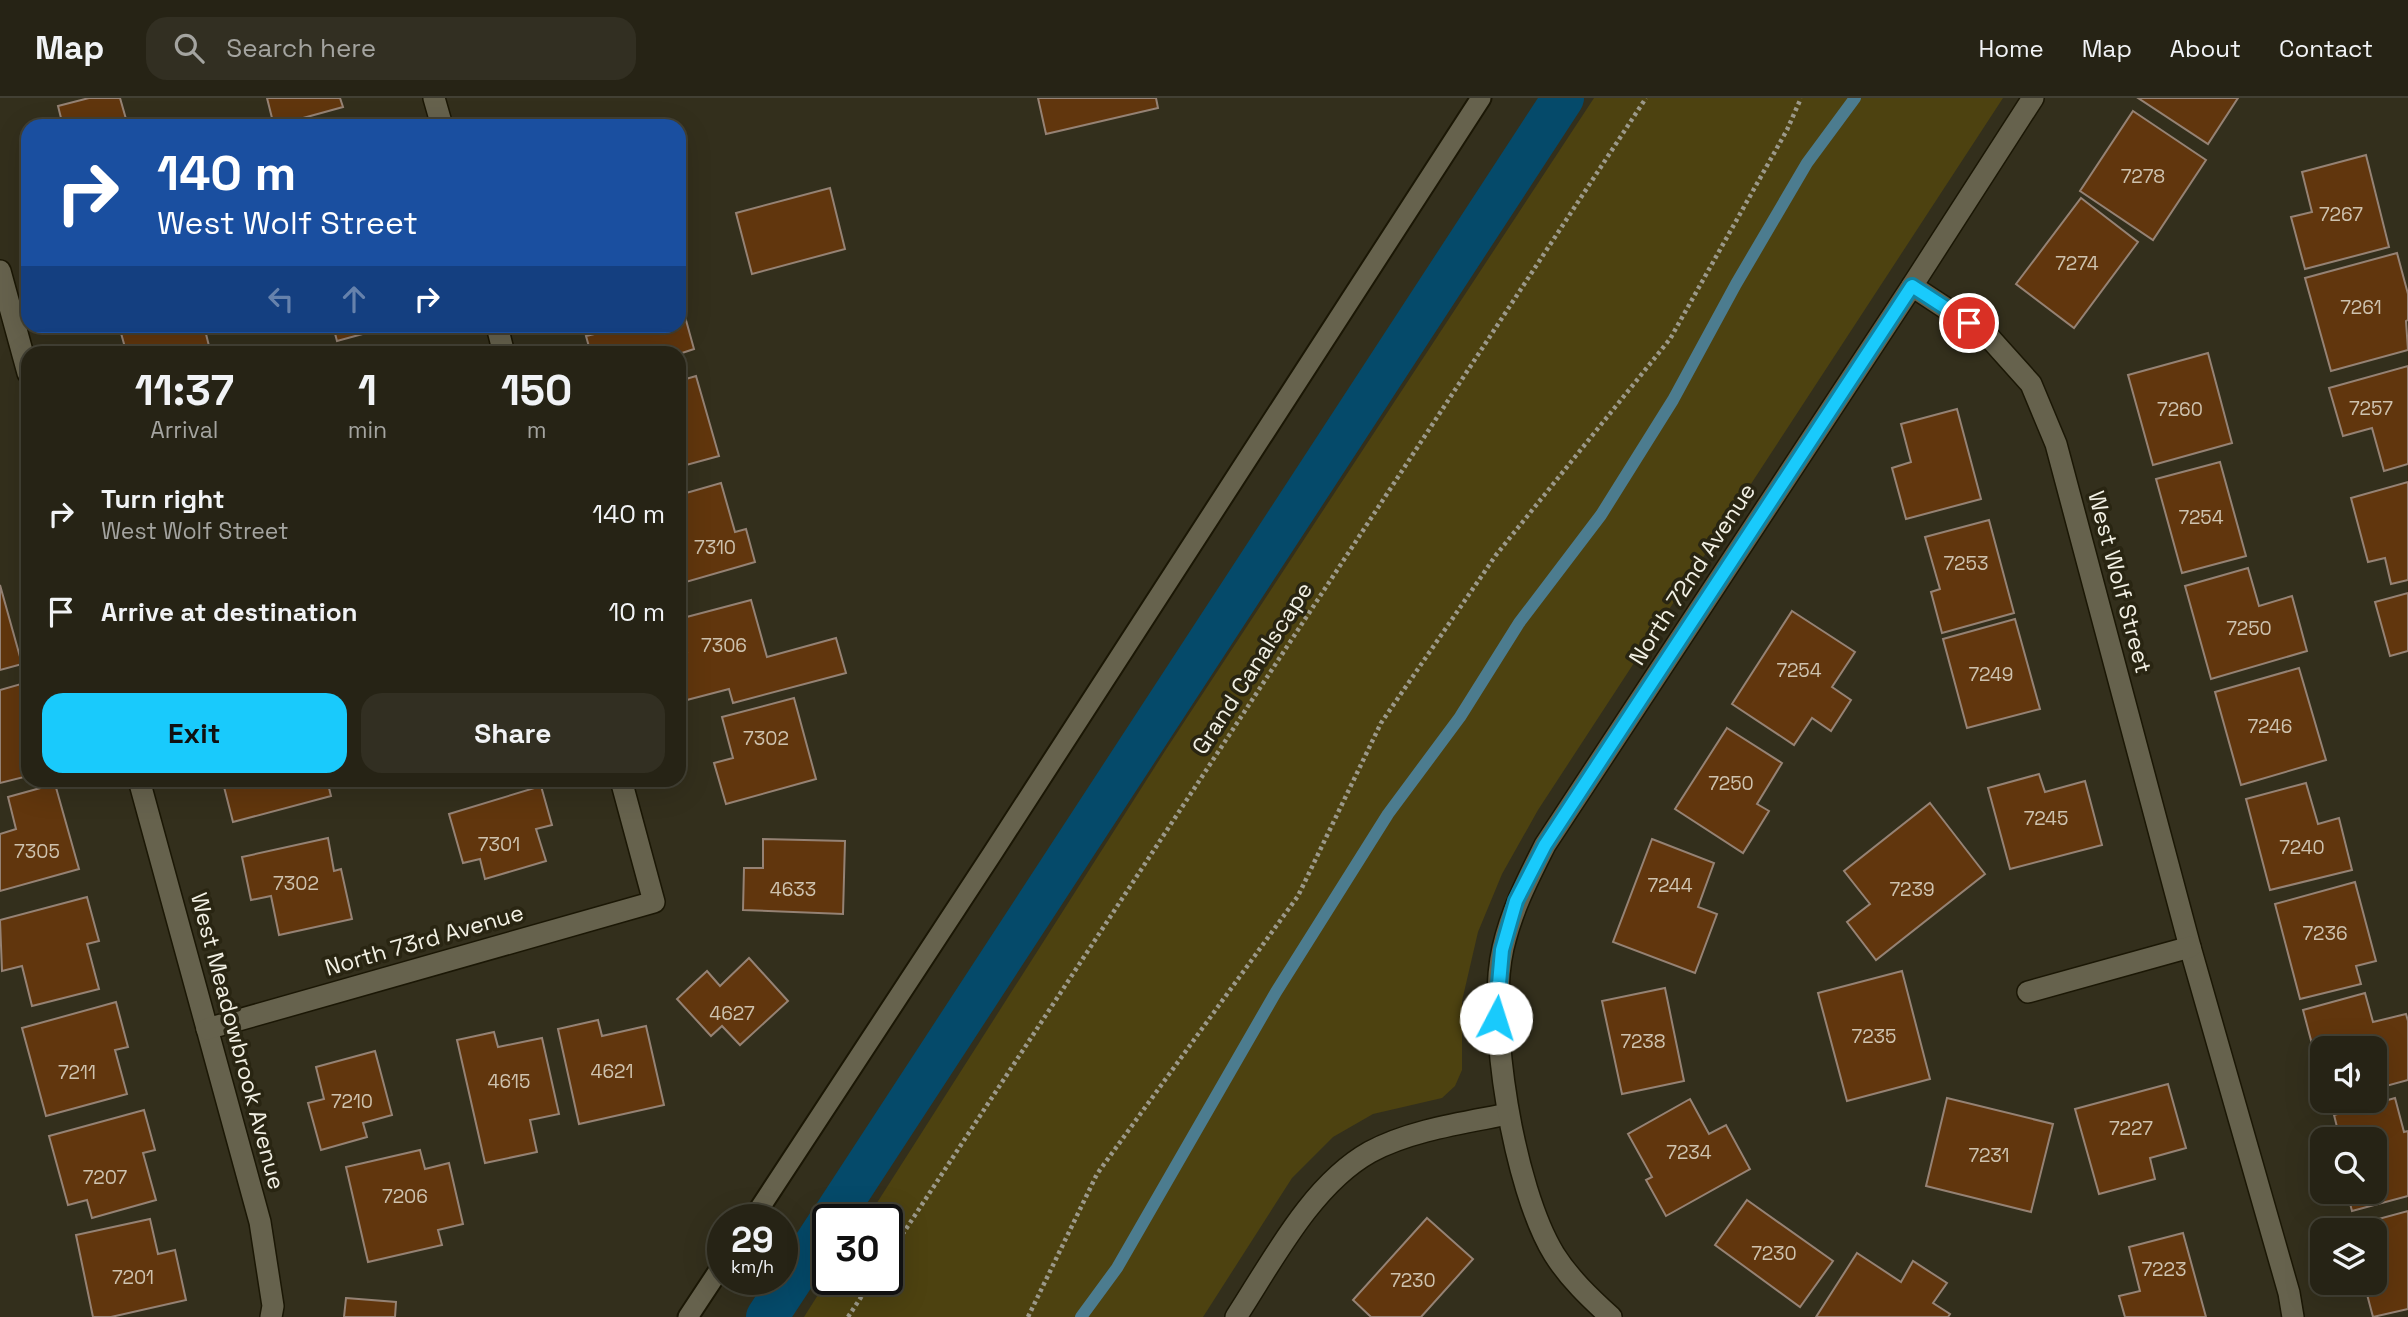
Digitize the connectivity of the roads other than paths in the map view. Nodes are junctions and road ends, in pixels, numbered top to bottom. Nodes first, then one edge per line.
1 (434, 98) edge
2 (1481, 98) edge
3 (2033, 98) edge
4 (440, 119) edge
5 (0, 271) edge
6 (1912, 286) junction
7 (21, 348) edge
8 (141, 787) edge
9 (623, 787) edge
10 (2190, 947) junction
11 (2028, 992) dead end
12 (207, 1029) junction
13 (1508, 1114) junction
14 (762, 1204) edge
15 (707, 1288) edge
16 (271, 1317) edge
17 (688, 1317) edge
18 (1236, 1317) edge
19 (1611, 1317) edge
20 (2293, 1317) edge

1 - 4 street
2 - 14 lane
3 - 6 street, North 72nd Avenue
5 - 7 street
6 - 10 street, West Wolf Street
6 - 13 street, North 72nd Avenue
8 - 12 street, West Meadowbrook Avenue
9 - 12 street, North 73rd Avenue
10 - 11 street
10 - 20 street, West Wolf Street
12 - 16 street, West Meadowbrook Avenue
13 - 18 street
13 - 19 street, North 72nd Avenue
15 - 17 lane

